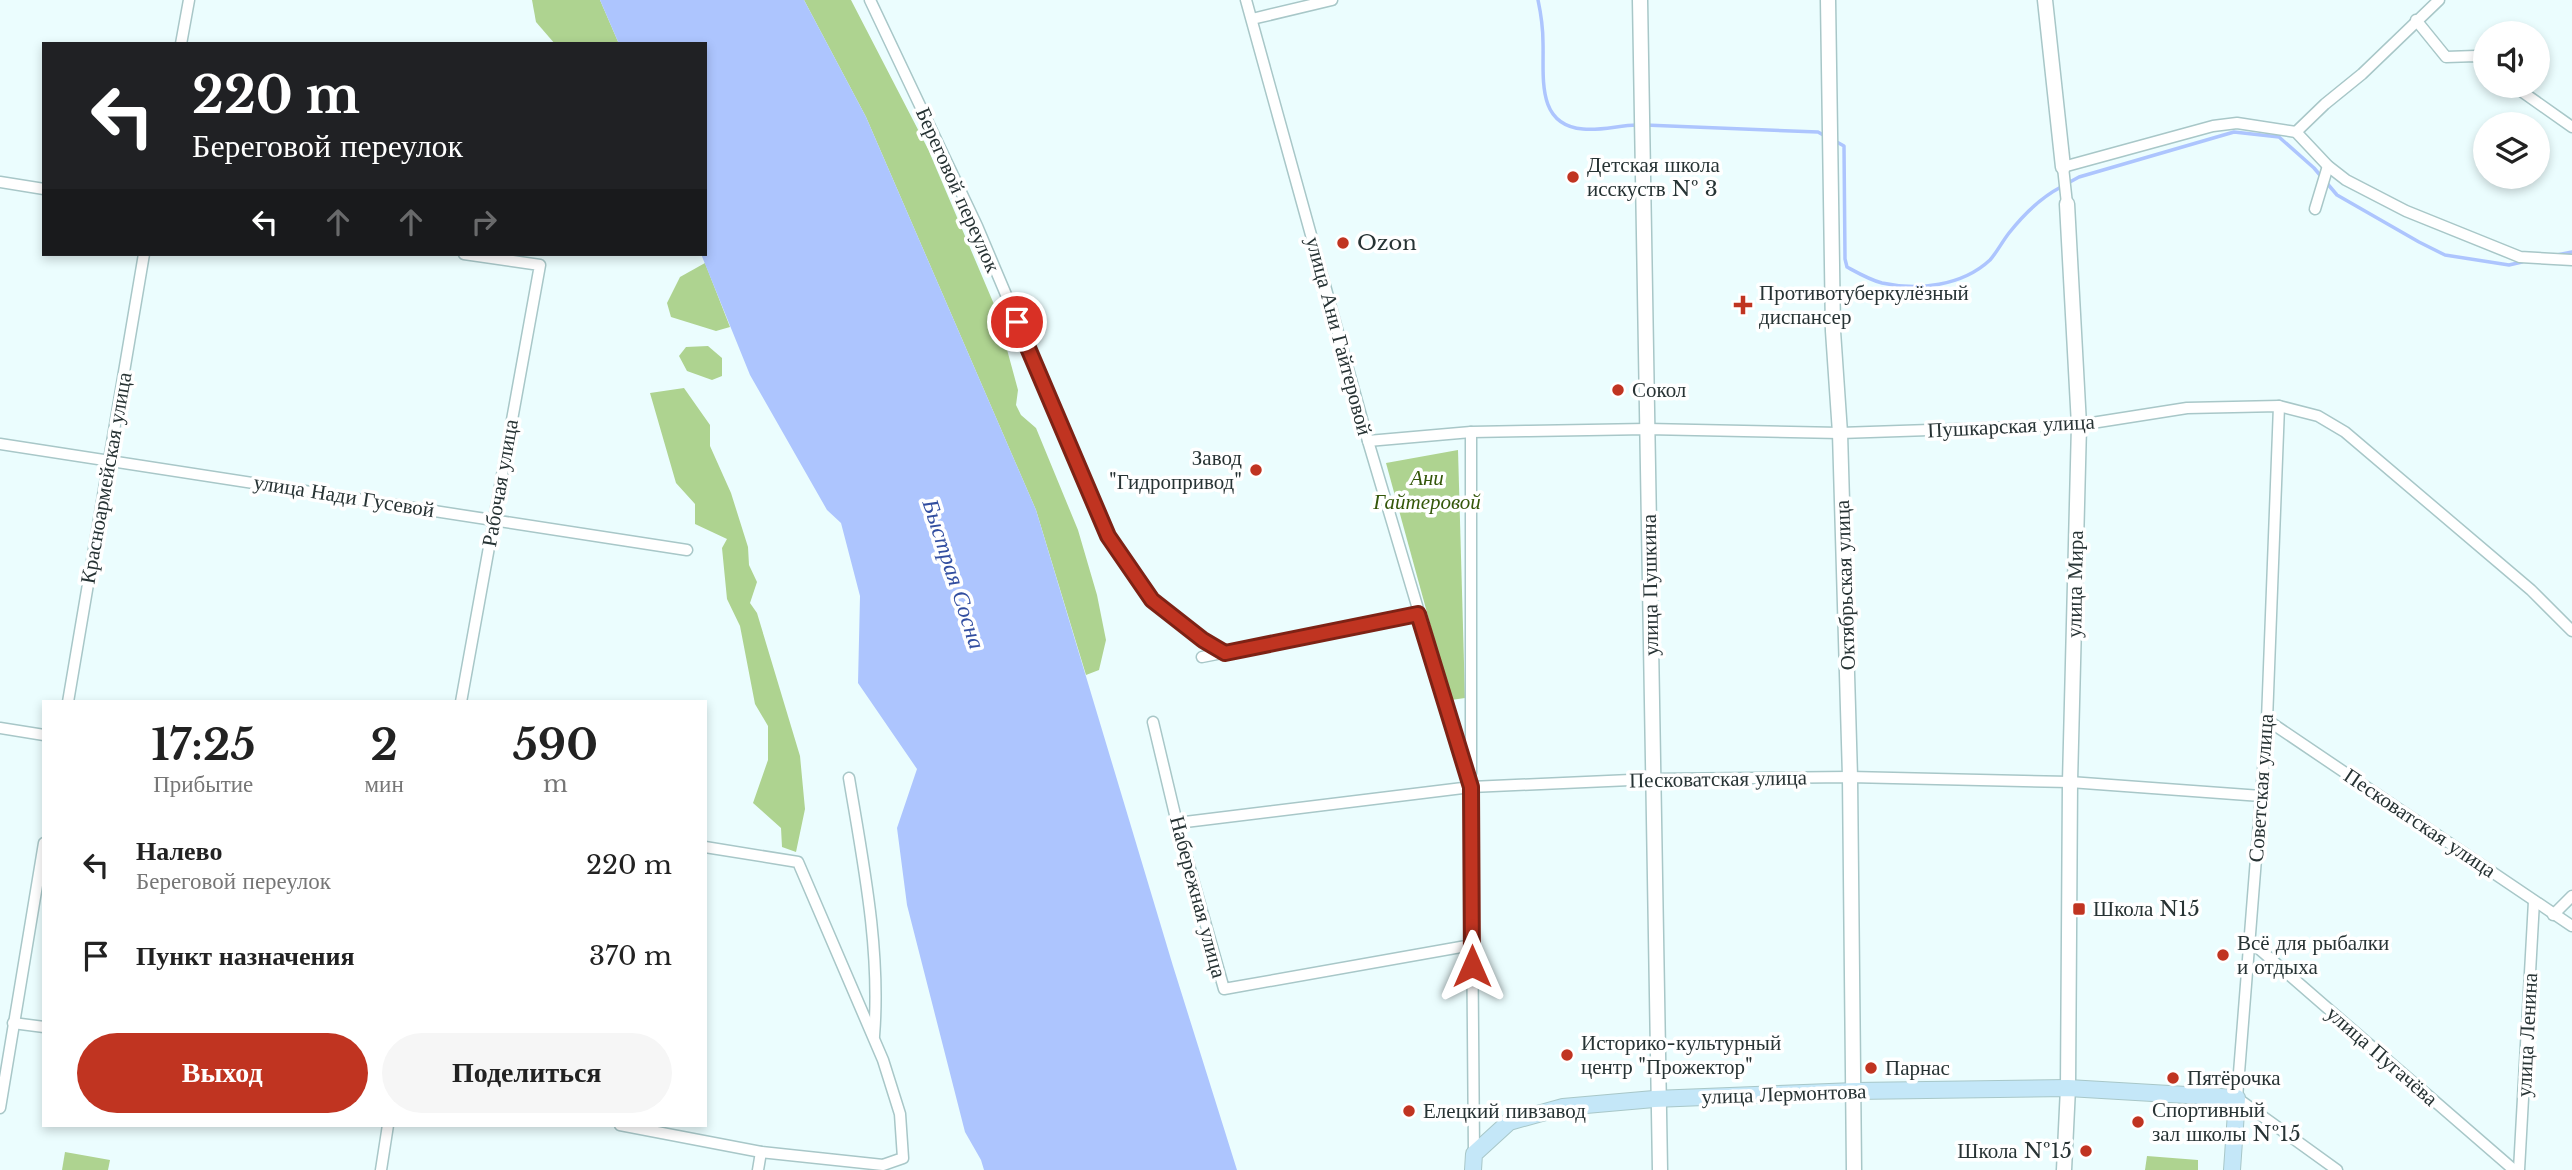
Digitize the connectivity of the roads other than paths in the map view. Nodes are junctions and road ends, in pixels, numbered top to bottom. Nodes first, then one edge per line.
1 (189, 0) edge
2 (870, 0) edge
3 (1246, 0) edge
4 (1332, 0) edge
5 (1640, 0) edge
6 (1828, 0) edge
7 (2045, 0) edge
8 (2440, 0) edge
9 (1252, 19) junction
10 (2416, 20) junction
11 (181, 42) edge
12 (2473, 56) edge
13 (2531, 98) edge
14 (2572, 127) edge
15 (2297, 132) junction
16 (2328, 166) junction
17 (2063, 167) junction
18 (0, 182) edge
19 (42, 189) edge
20 (2067, 204) joint
21 (2315, 209) dead end
22 (144, 256) edge
23 (478, 256) edge
24 (2572, 261) edge
25 (2279, 405) junction
26 (2079, 425) junction
27 (1647, 429) junction
28 (1471, 432) junction
29 (1840, 433) junction
30 (1368, 441) junction
31 (0, 444) edge
32 (109, 460) junction
33 (493, 519) junction
34 (687, 550) dead end
35 (1418, 614) junction
36 (2572, 631) edge
37 (1225, 653) junction
38 (1202, 657) dead end
39 (68, 700) edge
40 (461, 700) edge
41 (2267, 720) junction
42 (1153, 722) dead end
43 (0, 728) edge
44 (42, 735) edge
45 (1850, 777) junction
46 (849, 778) dead end
47 (1653, 779) junction
48 (2070, 782) junction
49 (1471, 787) junction
50 (2261, 796) junction
51 (1177, 822) junction
52 (707, 847) edge
53 (42, 855) edge
54 (2572, 896) edge
55 (2534, 901) junction
56 (2553, 915) junction
57 (2572, 926) edge
58 (2250, 942) junction
59 (1472, 945) junction
60 (13, 1023) junction
61 (42, 1027) edge
62 (874, 1039) junction
63 (2068, 1088) junction
64 (1855, 1091) junction
65 (2237, 1098) junction
66 (1659, 1099) junction
67 (0, 1108) edge
68 (388, 1127) edge
69 (630, 1127) edge
70 (761, 1152) junction
71 (1474, 1162) edge
72 (381, 1170) edge
73 (758, 1170) edge
74 (1660, 1170) edge
75 (1854, 1170) edge
76 (2064, 1170) edge
77 (2232, 1170) edge
78 (2337, 1170) edge
79 (2517, 1170) edge

1 - 11 street
2 - 37 street, Береговой переулок
3 - 9 street, улица Ани Гайтеровой
4 - 9 street
5 - 27 street, улица Пушкина
6 - 29 street, Октябрьская улица
7 - 17 street, улица Мира
8 - 10 street
9 - 30 street, улица Ани Гайтеровой
10 - 12 street
10 - 15 street
13 - 14 street
15 - 16 street
15 - 17 street
16 - 21 street
16 - 24 street
17 - 20 street, улица Мира
18 - 19 street
20 - 26 street, улица Мира
22 - 32 street, Красноармейская улица
23 - 33 street, Рабочая улица
25 - 26 street, Пушкарская улица
25 - 36 street, Пушкарская улица
25 - 41 street, Советская улица
26 - 29 street, Пушкарская улица
26 - 48 street, улица Мира
27 - 28 street, Пушкарская улица
27 - 29 street, Пушкарская улица
27 - 47 street, улица Пушкина
28 - 30 street, Пушкарская улица
28 - 49 street
29 - 45 street, Октябрьская улица
30 - 35 street, улица Ани Гайтеровой
31 - 32 street, улица Нади Гусевой
32 - 33 street, улица Нади Гусевой
32 - 39 street, Красноармейская улица
33 - 34 street, улица Нади Гусевой
33 - 40 street, Рабочая улица
35 - 37 street
35 - 49 street, улица Ани Гайтеровой
37 - 38 street
41 - 50 street, Советская улица
41 - 55 street, Песковатская улица
42 - 51 street, Набережная улица
43 - 44 street
45 - 47 street, Песковатская улица
45 - 48 street, Песковатская улица
45 - 64 street, Октябрьская улица
46 - 62 street
47 - 49 street, Песковатская улица
47 - 66 street, улица Пушкина
48 - 50 street, Песковатская улица
48 - 63 street, улица Мира
49 - 51 street, Песковатская улица
49 - 59 street, улица Ани Гайтеровой
50 - 58 street, Советская улица
51 - 59 street, Набережная улица
52 - 62 street
53 - 60 street
54 - 56 street
55 - 56 street, Песковатская улица
55 - 79 street, улица Ленина
56 - 57 street, Песковатская улица
58 - 65 street, Советская улица
58 - 79 street, улица Пугачёва
59 - 71 street, улица Ани Гайтеровой
60 - 61 street
60 - 67 street
62 - 70 street
63 - 64 main road, улица Лермонтова
63 - 65 main road, улица Лермонтова
63 - 76 street, улица Мира
64 - 66 main road, улица Лермонтова
64 - 75 street, Октябрьская улица
65 - 77 main road, Советская улица
65 - 78 street
66 - 71 main road, улица Лермонтова
66 - 74 street, улица Пушкина
68 - 72 street
69 - 70 street
70 - 73 street

